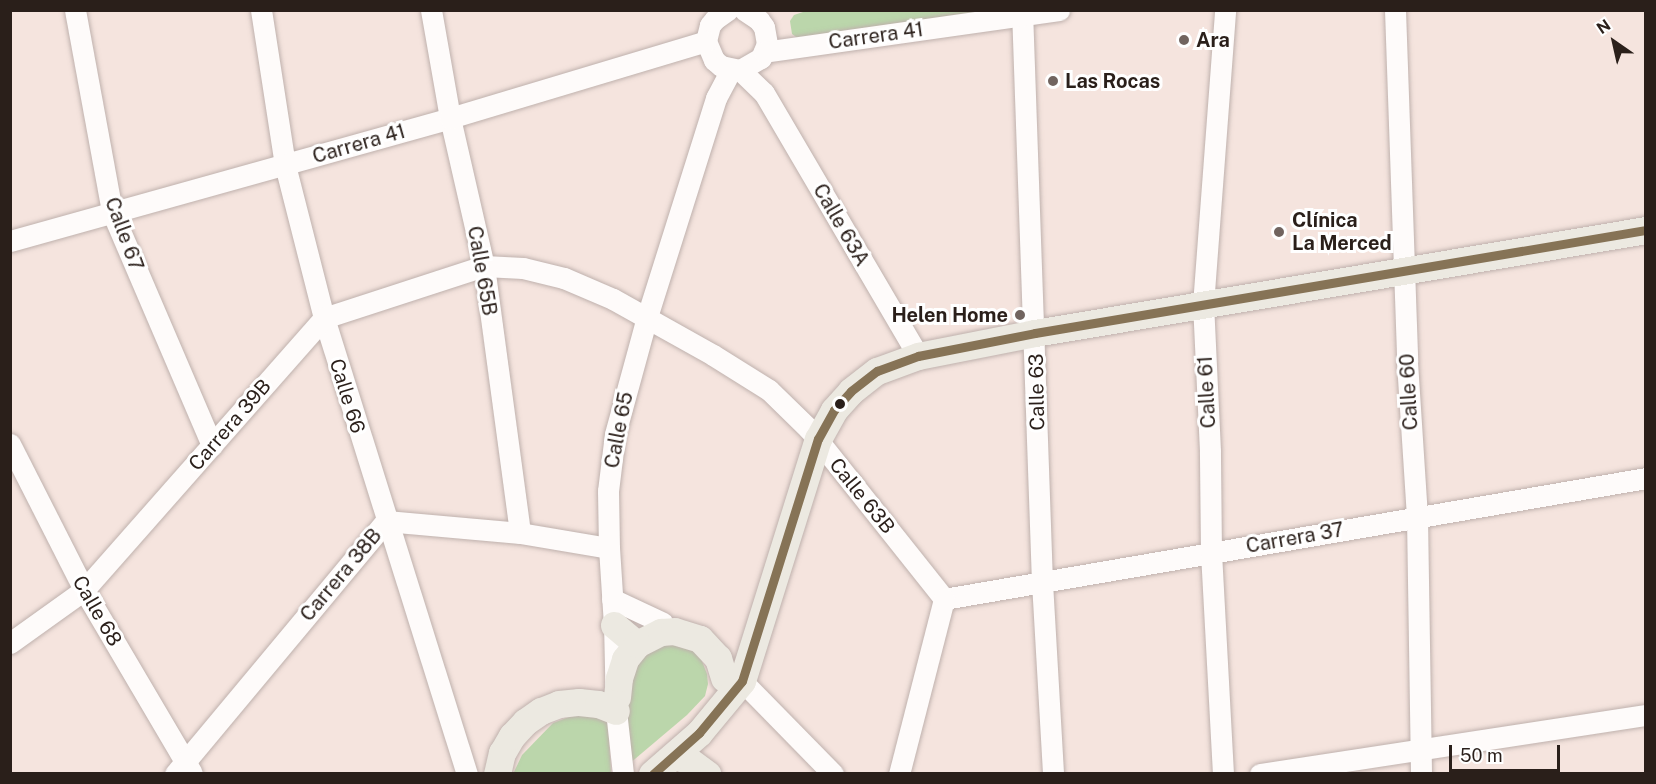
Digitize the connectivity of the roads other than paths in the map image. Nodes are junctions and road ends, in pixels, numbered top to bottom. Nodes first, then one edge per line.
1 (75, 10) edge
2 (261, 10) edge
3 (431, 10) edge
4 (728, 10) edge
5 (1059, 10) edge
6 (1225, 10) edge
7 (1395, 10) edge
8 (754, 12) edge
9 (1023, 13) edge
10 (718, 46) edge
11 (763, 55) junction
12 (764, 93) junction
13 (450, 118) junction
14 (285, 165) junction
15 (112, 212) junction
16 (1646, 230) edge
17 (10, 241) edge
18 (484, 266) junction
19 (1405, 271) junction
20 (1203, 305) junction
21 (646, 317) junction
22 (324, 318) junction
23 (1035, 333) junction
24 (918, 356) junction
25 (818, 440) junction
26 (10, 444) edge
27 (212, 445) junction
28 (1646, 478) edge
29 (1417, 518) junction
30 (386, 521) junction
31 (520, 533) junction
32 (609, 548) junction
33 (1211, 553) junction
34 (1042, 582) junction
35 (84, 590) junction
36 (944, 599) junction
37 (613, 612) junction
38 (663, 623) dead end
39 (10, 643) edge
40 (637, 644) junction
41 (733, 679) junction
42 (617, 704) junction
43 (1646, 715) edge
44 (1419, 749) junction
45 (662, 761) edge
46 (184, 770) edge
47 (467, 774) edge
48 (497, 774) edge
49 (623, 774) edge
50 (630, 774) edge
51 (708, 774) edge
52 (833, 774) edge
53 (899, 774) edge
54 (1053, 774) edge
55 (1223, 774) edge
56 (1260, 774) edge
57 (1421, 774) edge

1 - 15 street, Calle 67
2 - 14 street, Calle 66
3 - 13 street, Calle 65B
4 - 10 street
5 - 9 street, Carrera 41
6 - 20 street, Calle 61
7 - 19 street, Calle 60
8 - 11 street, Calle 63A
9 - 11 street, Carrera 41
9 - 23 street, Calle 63
10 - 11 street
10 - 12 street, Calle 63A
10 - 13 street, Carrera 41
10 - 21 street, Calle 65
11 - 12 street, Calle 63A
12 - 24 street, Calle 63A
13 - 14 street, Carrera 41
13 - 18 street, Calle 65B
14 - 15 street, Carrera 41
14 - 22 street, Calle 66
15 - 17 street, Carrera 41
15 - 27 street, Calle 67
16 - 19 main road
18 - 21 street, Calle 63B
18 - 22 street
18 - 31 street, Calle 65B
19 - 20 main road
19 - 29 street, Calle 60
20 - 23 main road
20 - 33 street, Calle 61
21 - 25 street, Calle 63B
21 - 32 street, Calle 65
22 - 27 street, Carrera 39B
22 - 30 street, Calle 66
23 - 24 main road
23 - 34 street, Calle 63
24 - 25 main road
25 - 36 street, Calle 63B
25 - 41 main road
26 - 35 street, Calle 68
27 - 35 street, Carrera 39B
28 - 29 street, Carrera 37
29 - 33 street, Carrera 37
29 - 44 street, Calle 60
30 - 31 street, Carrera 38B
30 - 46 street, Carrera 38B
30 - 47 street, Calle 66
31 - 32 street, Carrera 38B
32 - 37 street, Calle 65
33 - 34 street, Carrera 37
33 - 55 street, Calle 61
34 - 36 street, Carrera 37
34 - 54 street, Calle 63
35 - 39 street, Carrera 39B
35 - 46 street, Calle 68
36 - 53 street
37 - 38 street
37 - 40 main road
37 - 42 street, Calle 65
40 - 41 main road
40 - 42 main road
41 - 45 main road
41 - 52 street
42 - 48 main road
42 - 49 street, Calle 65
43 - 44 street
44 - 56 street
44 - 57 street, Calle 60
45 - 50 main road
45 - 51 main road

